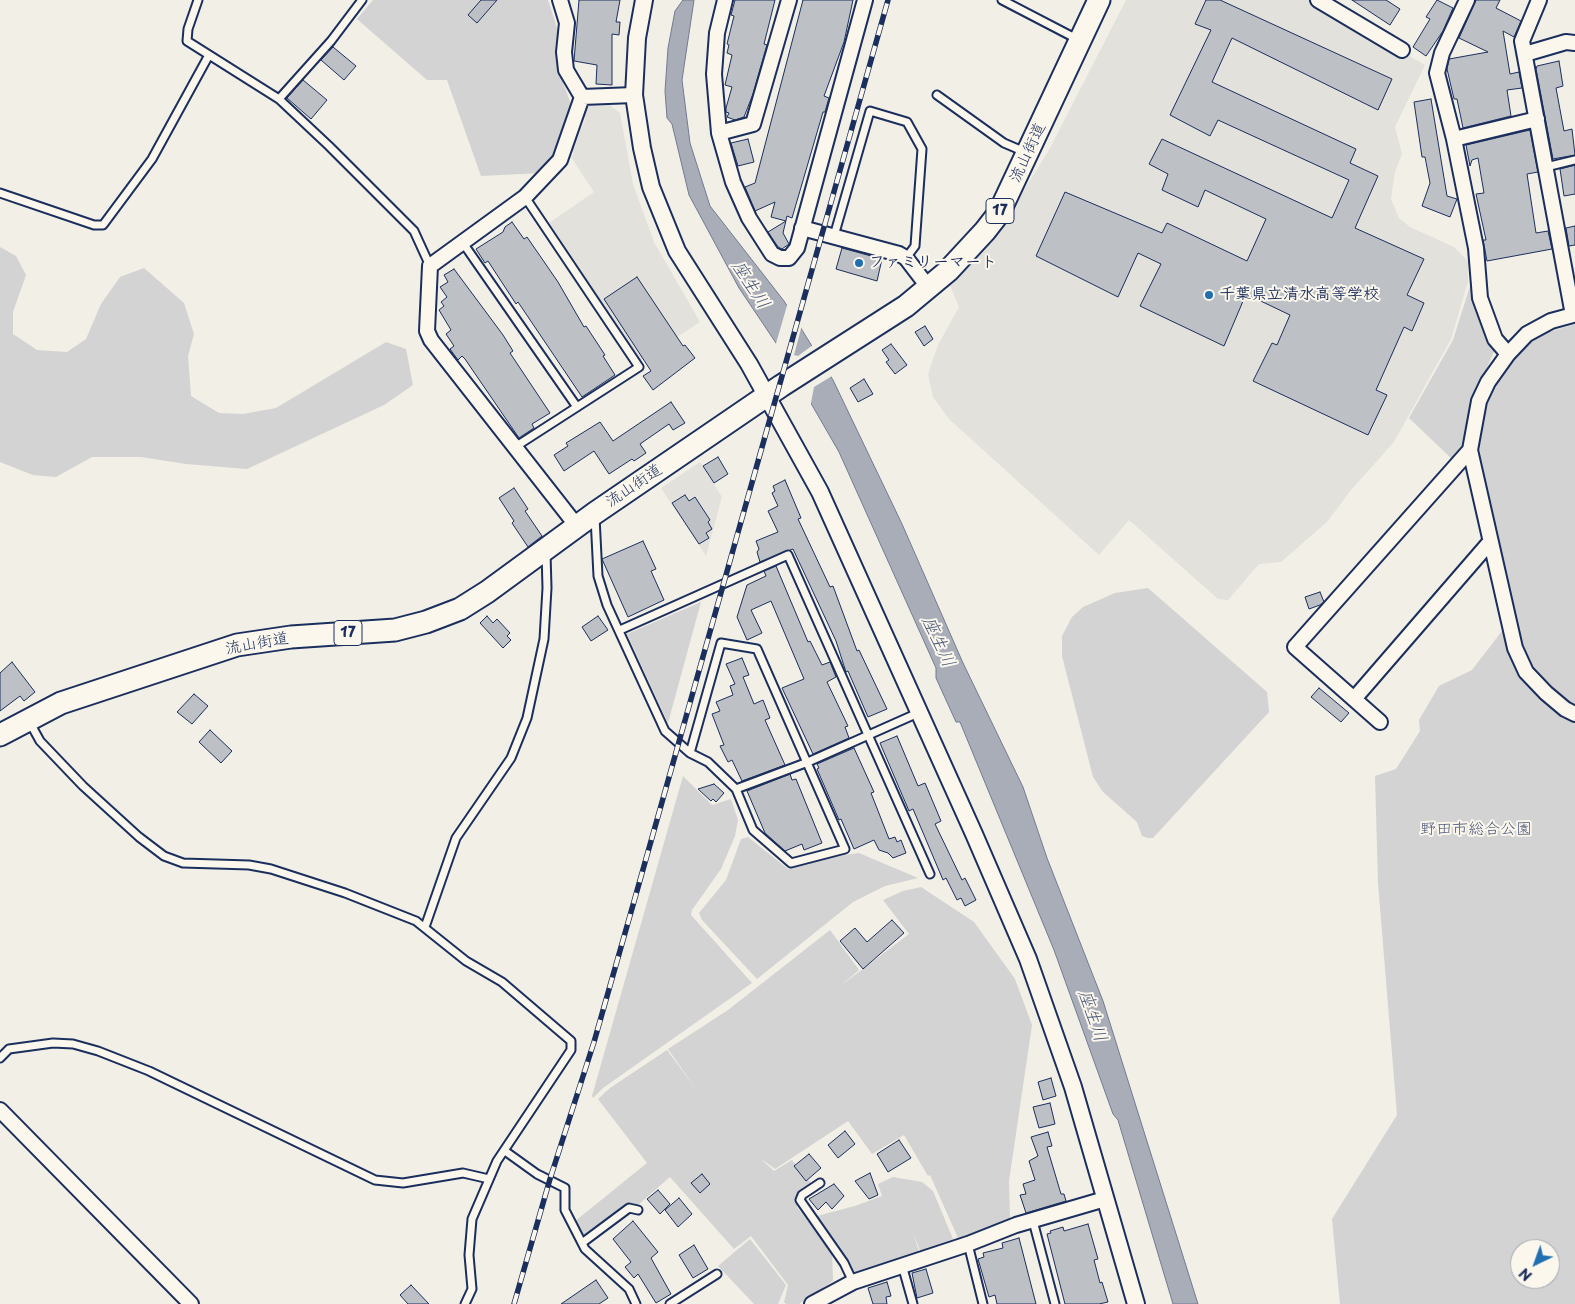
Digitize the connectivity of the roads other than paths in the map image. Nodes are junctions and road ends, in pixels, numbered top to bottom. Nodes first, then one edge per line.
1 (198, 0) edge
2 (362, 0) edge
3 (560, 0) edge
4 (644, 0) edge
5 (725, 0) edge
6 (789, 0) edge
7 (865, 0) edge
8 (1002, 0) edge
9 (1099, 0) edge
10 (1318, 0) edge
11 (1467, 0) edge
12 (1539, 0) edge
13 (1080, 41) junction
14 (1575, 43) edge
15 (1402, 50) dead end
16 (1525, 54) junction
17 (209, 55) junction
18 (937, 95) dead end
19 (634, 96) junction
20 (582, 97) junction
21 (279, 99) junction
22 (1537, 119) junction
23 (719, 133) junction
24 (1454, 139) junction
25 (1028, 154) junction
26 (1575, 160) edge
27 (1546, 167) junction
28 (0, 193) edge
29 (525, 197) junction
30 (802, 228) junction
31 (834, 236) junction
32 (462, 243) junction
33 (906, 258) junction
34 (430, 266) junction
35 (930, 288) junction
36 (1508, 354) junction
37 (774, 391) junction
38 (577, 407) junction
39 (514, 447) junction
40 (1470, 450) junction
41 (595, 513) junction
42 (576, 525) junction
43 (1490, 542) junction
44 (546, 548) junction
45 (620, 630) junction
46 (1354, 699) junction
47 (918, 712) junction
48 (1575, 714) edge
49 (28, 719) junction
50 (1380, 722) dead end
51 (0, 734) edge
52 (870, 734) junction
53 (690, 753) junction
54 (808, 762) junction
55 (736, 789) junction
56 (930, 874) dead end
57 (425, 927) junction
58 (0, 1058) edge
59 (0, 1110) edge
60 (505, 1151) junction
61 (489, 1179) junction
62 (820, 1183) dead end
63 (1105, 1198) junction
64 (638, 1210) dead end
65 (1033, 1221) junction
66 (582, 1243) junction
67 (968, 1244) junction
68 (902, 1266) junction
69 (717, 1274) dead end
70 (854, 1282) junction
71 (191, 1304) edge
72 (465, 1304) edge
73 (636, 1304) edge
74 (670, 1304) edge
75 (812, 1304) edge
76 (912, 1304) edge
77 (983, 1304) edge
78 (1055, 1304) edge
79 (1136, 1304) edge

1 - 17 lane
2 - 21 lane
3 - 20 street
4 - 19 street
5 - 23 street
6 - 23 street
7 - 30 street
8 - 13 lane
9 - 13 main road, 流山街道 / 17
10 - 15 street
11 - 24 street
12 - 16 street
13 - 25 main road, 流山街道 / 17
14 - 16 street
16 - 22 street
17 - 21 lane
17 - 28 lane
18 - 25 lane
19 - 20 street
19 - 37 street
20 - 29 street
21 - 34 lane
22 - 24 street
22 - 27 street
23 - 30 street
24 - 36 street
25 - 35 main road, 流山街道 / 17
26 - 27 lane
27 - 36 street
29 - 32 street
29 - 38 lane
30 - 31 street
31 - 33 street
31 - 33 lane
32 - 34 street
32 - 38 lane
33 - 35 street
34 - 39 street
35 - 37 main road, 流山街道 / 17
36 - 40 street
37 - 41 main road, 流山街道 / 17
37 - 47 street
38 - 39 lane
39 - 42 street
40 - 43 street
40 - 46 street
41 - 42 main road, 流山街道 / 17
41 - 45 lane
42 - 44 main road, 流山街道 / 17
43 - 46 street
43 - 48 street
44 - 49 main road, 流山街道 / 17
44 - 57 lane
45 - 52 lane
45 - 53 lane
46 - 50 street
47 - 52 lane
47 - 63 street
49 - 51 main road, 流山街道 / 17
49 - 57 lane
52 - 54 lane
52 - 56 lane
53 - 54 lane
53 - 55 lane
54 - 55 lane
54 - 55 lane
57 - 60 lane
58 - 61 lane
59 - 71 street
60 - 61 lane
60 - 66 lane
61 - 72 lane
62 - 70 lane
63 - 65 street
63 - 79 street
64 - 66 lane
65 - 67 street
65 - 78 lane
66 - 73 lane
67 - 68 street
67 - 77 lane
68 - 70 street
68 - 76 lane
69 - 74 lane
70 - 75 street

